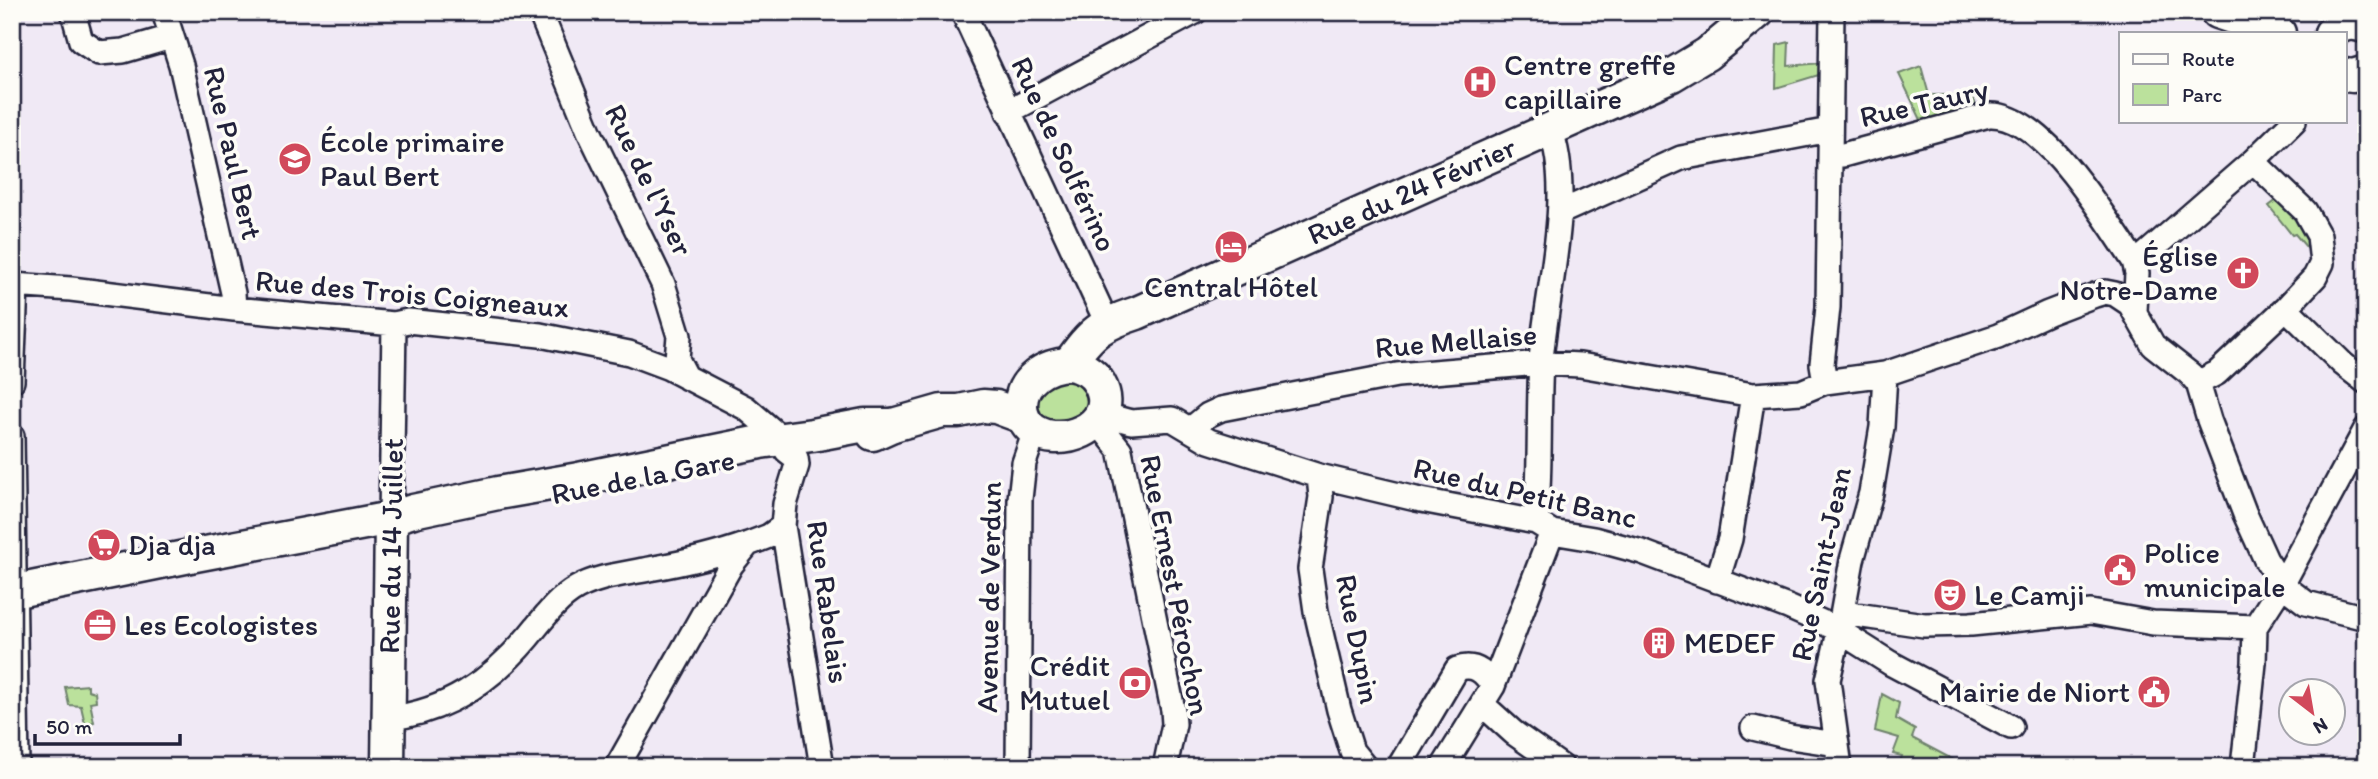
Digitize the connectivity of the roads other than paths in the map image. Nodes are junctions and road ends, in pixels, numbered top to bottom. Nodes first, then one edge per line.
1 (73, 12) edge
2 (164, 12) edge
3 (540, 12) edge
4 (963, 12) edge
5 (1195, 12) edge
6 (1758, 12) edge
7 (1832, 12) edge
8 (2217, 12) edge
9 (2265, 31) edge
10 (171, 37) junction
11 (1008, 112) junction
12 (2293, 122) edge
13 (1550, 129) junction
14 (1831, 140) junction
15 (2253, 161) junction
16 (1561, 212) junction
17 (2134, 261) junction
18 (14, 286) edge
19 (2286, 308) junction
20 (234, 309) junction
21 (2135, 311) junction
22 (1137, 313) junction
23 (1107, 323) junction
24 (394, 324) junction
25 (1541, 363) junction
26 (1082, 371) junction
27 (1885, 374) junction
28 (687, 378) junction
29 (1032, 378) junction
30 (12, 381) edge
31 (1825, 382) junction
32 (2366, 382) edge
33 (2198, 383) junction
34 (1753, 395) junction
35 (942, 411) junction
36 (1100, 418) junction
37 (1029, 424) junction
38 (1191, 429) junction
39 (2366, 429) edge
40 (12, 436) edge
41 (784, 444) junction
42 (1319, 476) junction
43 (391, 518) junction
44 (782, 526) junction
45 (1544, 527) junction
46 (748, 544) junction
47 (1717, 581) junction
48 (2282, 585) junction
49 (13, 592) edge
50 (2366, 618) edge
51 (1841, 622) junction
52 (2255, 627) junction
53 (1488, 695) junction
54 (389, 718) junction
55 (2011, 727) dead end
56 (1753, 728) dead end
57 (1836, 744) junction
58 (17, 767) edge
59 (388, 767) edge
60 (617, 767) edge
61 (821, 767) edge
62 (1018, 767) edge
63 (1165, 767) edge
64 (1365, 767) edge
65 (1399, 767) edge
66 (1443, 767) edge
67 (1562, 767) edge
68 (1840, 767) edge
69 (2243, 767) edge

1 - 10 street
2 - 10 street, Rue Paul Bert
3 - 28 street, Rue de l'Yser
4 - 11 street, Rue de Solférino
5 - 11 street
6 - 13 main road, Rue du 24 Février
7 - 14 street
8 - 9 main road
10 - 20 street, Rue Paul Bert
11 - 23 street, Rue de Solférino
12 - 15 street
13 - 16 street
13 - 22 main road, Rue du 24 Février
14 - 16 street, Rue Taury
14 - 17 street, Rue Taury
14 - 31 street
15 - 17 street
15 - 19 street
16 - 25 street
17 - 21 street
18 - 20 street, Rue des Trois Coigneaux
18 - 30 street
19 - 32 street
19 - 33 street
20 - 24 street, Rue des Trois Coigneaux
21 - 27 street, Rue Mellaise
21 - 33 street
22 - 23 main road, Rue du 24 Février
22 - 26 main road, Rue du 24 Février
23 - 26 main road, Rue du 24 Février
24 - 28 street, Rue des Trois Coigneaux
24 - 43 street, Rue du 14 Juillet
25 - 34 street, Rue Mellaise
25 - 38 street, Rue Mellaise
25 - 45 street
26 - 29 main road
26 - 36 main road
27 - 31 street, Rue Mellaise
27 - 51 street, Rue Saint-Jean
28 - 41 street, Rue des Trois Coigneaux
29 - 35 main road, Rue de la Gare
29 - 37 main road
31 - 34 street, Rue Mellaise
33 - 48 street
34 - 47 street
35 - 37 main road, Rue de la Gare
35 - 41 main road, Rue de la Gare
36 - 37 main road
36 - 38 street
36 - 63 street, Rue Ernest Pérochon
37 - 62 street, Avenue de Verdun
38 - 42 street, Rue du Petit Banc
39 - 48 street
40 - 49 street
41 - 43 main road, Rue de la Gare
41 - 44 street, Rue Rabelais
42 - 45 street, Rue du Petit Banc
42 - 64 street, Rue Dupin
43 - 49 main road, Rue de la Gare
43 - 54 main road, Rue du 14 Juillet
44 - 46 street
44 - 61 street, Rue Rabelais
45 - 47 street, Rue du Petit Banc
45 - 53 street
46 - 54 street
46 - 60 street
47 - 51 street, Rue du Petit Banc
48 - 50 street
48 - 52 street
49 - 58 street
51 - 52 street
51 - 55 street
51 - 57 street, Rue Saint-Jean
52 - 69 street
53 - 65 street
53 - 66 street
53 - 67 street
54 - 59 main road, Rue du 14 Juillet
56 - 57 street
57 - 68 street, Rue Saint-Jean

